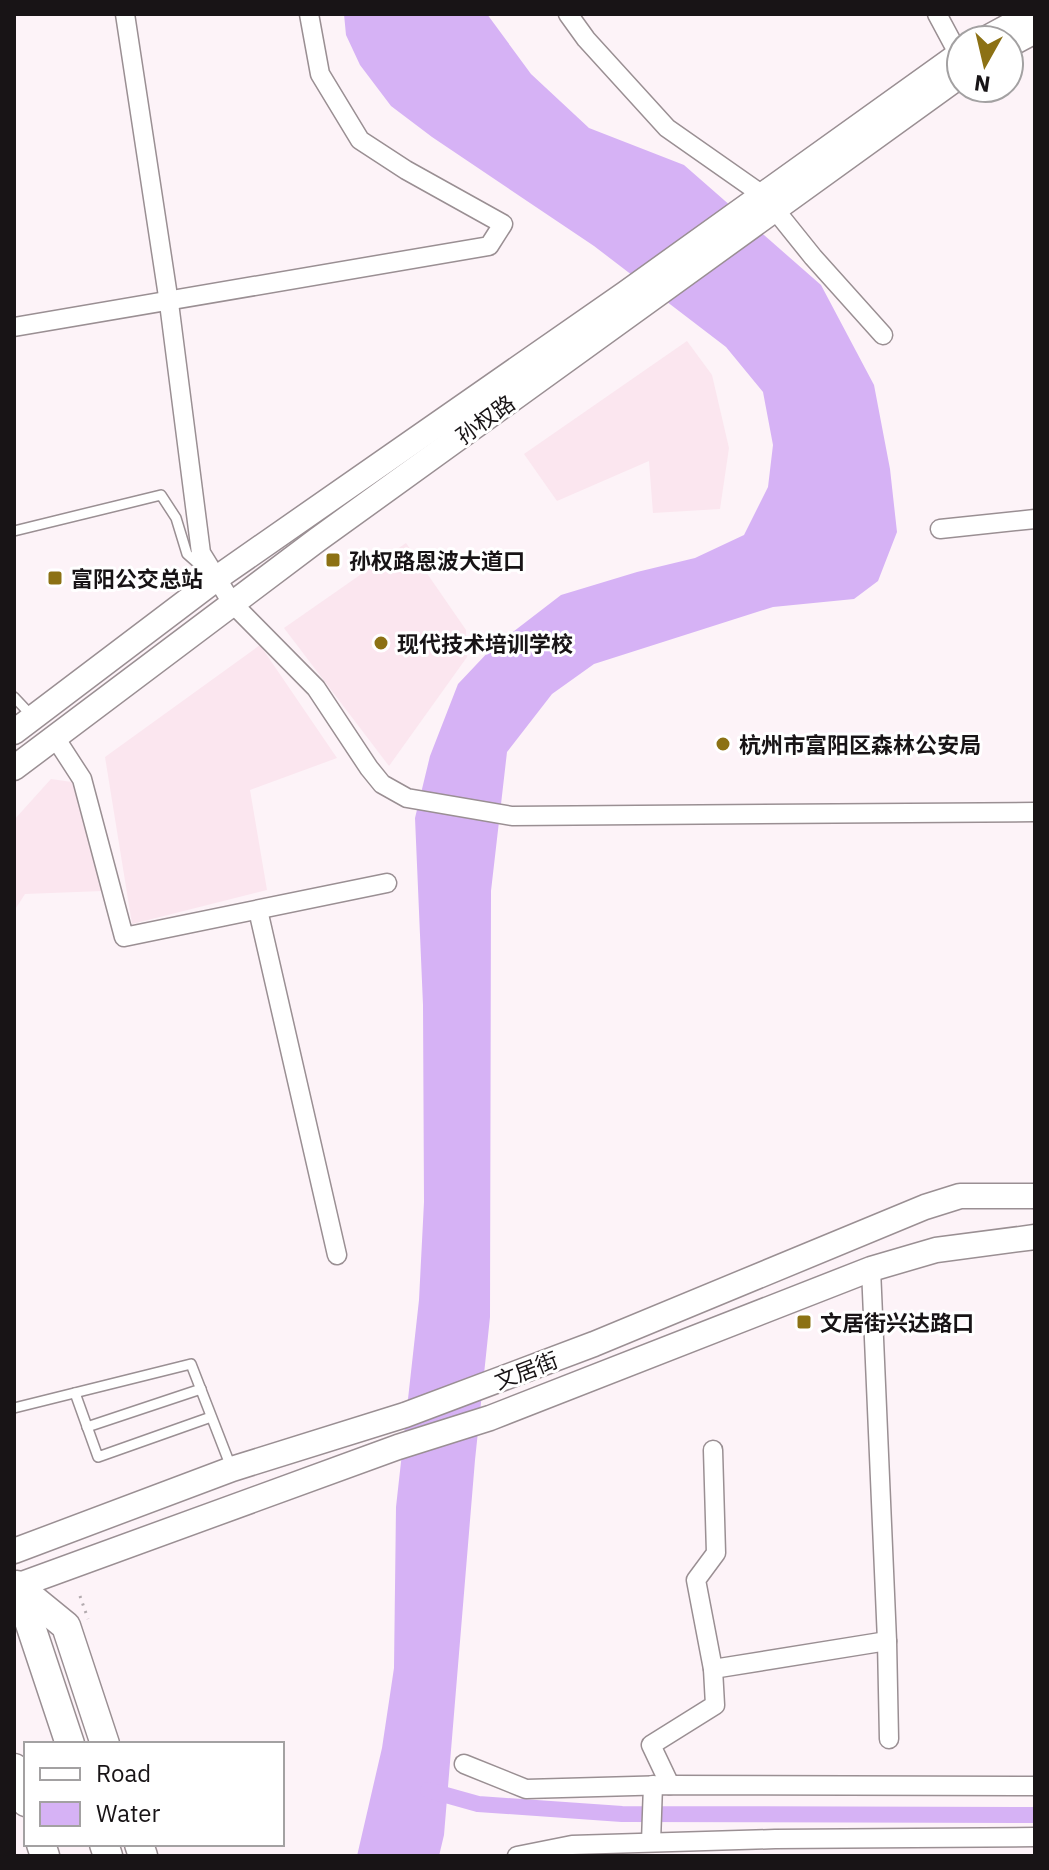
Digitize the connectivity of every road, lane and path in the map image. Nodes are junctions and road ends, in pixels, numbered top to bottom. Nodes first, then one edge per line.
1 (125, 14) edge
2 (309, 14) edge
3 (568, 14) edge
4 (1031, 14) edge
5 (1013, 24) edge
6 (945, 72) edge
7 (770, 203) junction
8 (631, 302) junction
9 (169, 303) junction
10 (14, 327) edge
11 (883, 335) dead end
12 (1035, 519) edge
13 (940, 529) dead end
14 (14, 531) edge
15 (216, 579) junction
16 (232, 603) junction
17 (14, 697) edge
18 (24, 725) edge
19 (56, 739) junction
20 (14, 768) edge
21 (1035, 812) edge
22 (387, 883) dead end
23 (258, 910) junction
24 (1035, 1196) edge
25 (1035, 1237) edge
26 (337, 1255) dead end
27 (871, 1269) junction
28 (201, 1389) junction
29 (75, 1393) junction
30 (14, 1408) edge
31 (211, 1417) junction
32 (87, 1427) junction
33 (713, 1450) dead end
34 (232, 1469) junction
35 (14, 1551) edge
36 (15, 1583) edge
37 (80, 1596) dead end
38 (88, 1619) dead end
39 (887, 1641) junction
40 (713, 1669) junction
41 (889, 1739) dead end
42 (69, 1742) edge
43 (104, 1742) edge
44 (464, 1764) dead end
45 (14, 1768) edge
46 (659, 1786) junction
47 (1035, 1786) edge
48 (24, 1796) edge
49 (1035, 1837) edge
50 (651, 1842) junction
51 (775, 1847) edge
52 (517, 1856) edge

1 - 9 street
2 - 9 street
3 - 7 street
4 - 5 main road
6 - 7 main road, 孙权路
7 - 8 main road, 孙权路
7 - 11 street
8 - 15 main road, 孙权路
8 - 16 main road, 孙权路
9 - 10 street
9 - 15 street
12 - 13 street
14 - 15 lane
15 - 16 street
15 - 18 main road, 孙权路
16 - 19 main road, 孙权路
16 - 21 street
17 - 18 lane
19 - 20 main road, 孙权路
19 - 23 street
22 - 23 street
23 - 26 street
24 - 34 main road, 文居街
25 - 27 main road, 文居街
27 - 36 main road, 文居街
27 - 39 street
28 - 29 lane
28 - 31 lane
28 - 32 lane
29 - 30 lane
29 - 32 lane
31 - 32 lane
31 - 34 lane
33 - 40 street
34 - 35 main road, 文居街
36 - 42 main road
36 - 43 main road
37 - 38 path
39 - 40 street
39 - 41 street
40 - 46 street
44 - 46 street
45 - 48 main road
46 - 47 street
46 - 50 street
49 - 51 street
50 - 51 street
50 - 52 street

